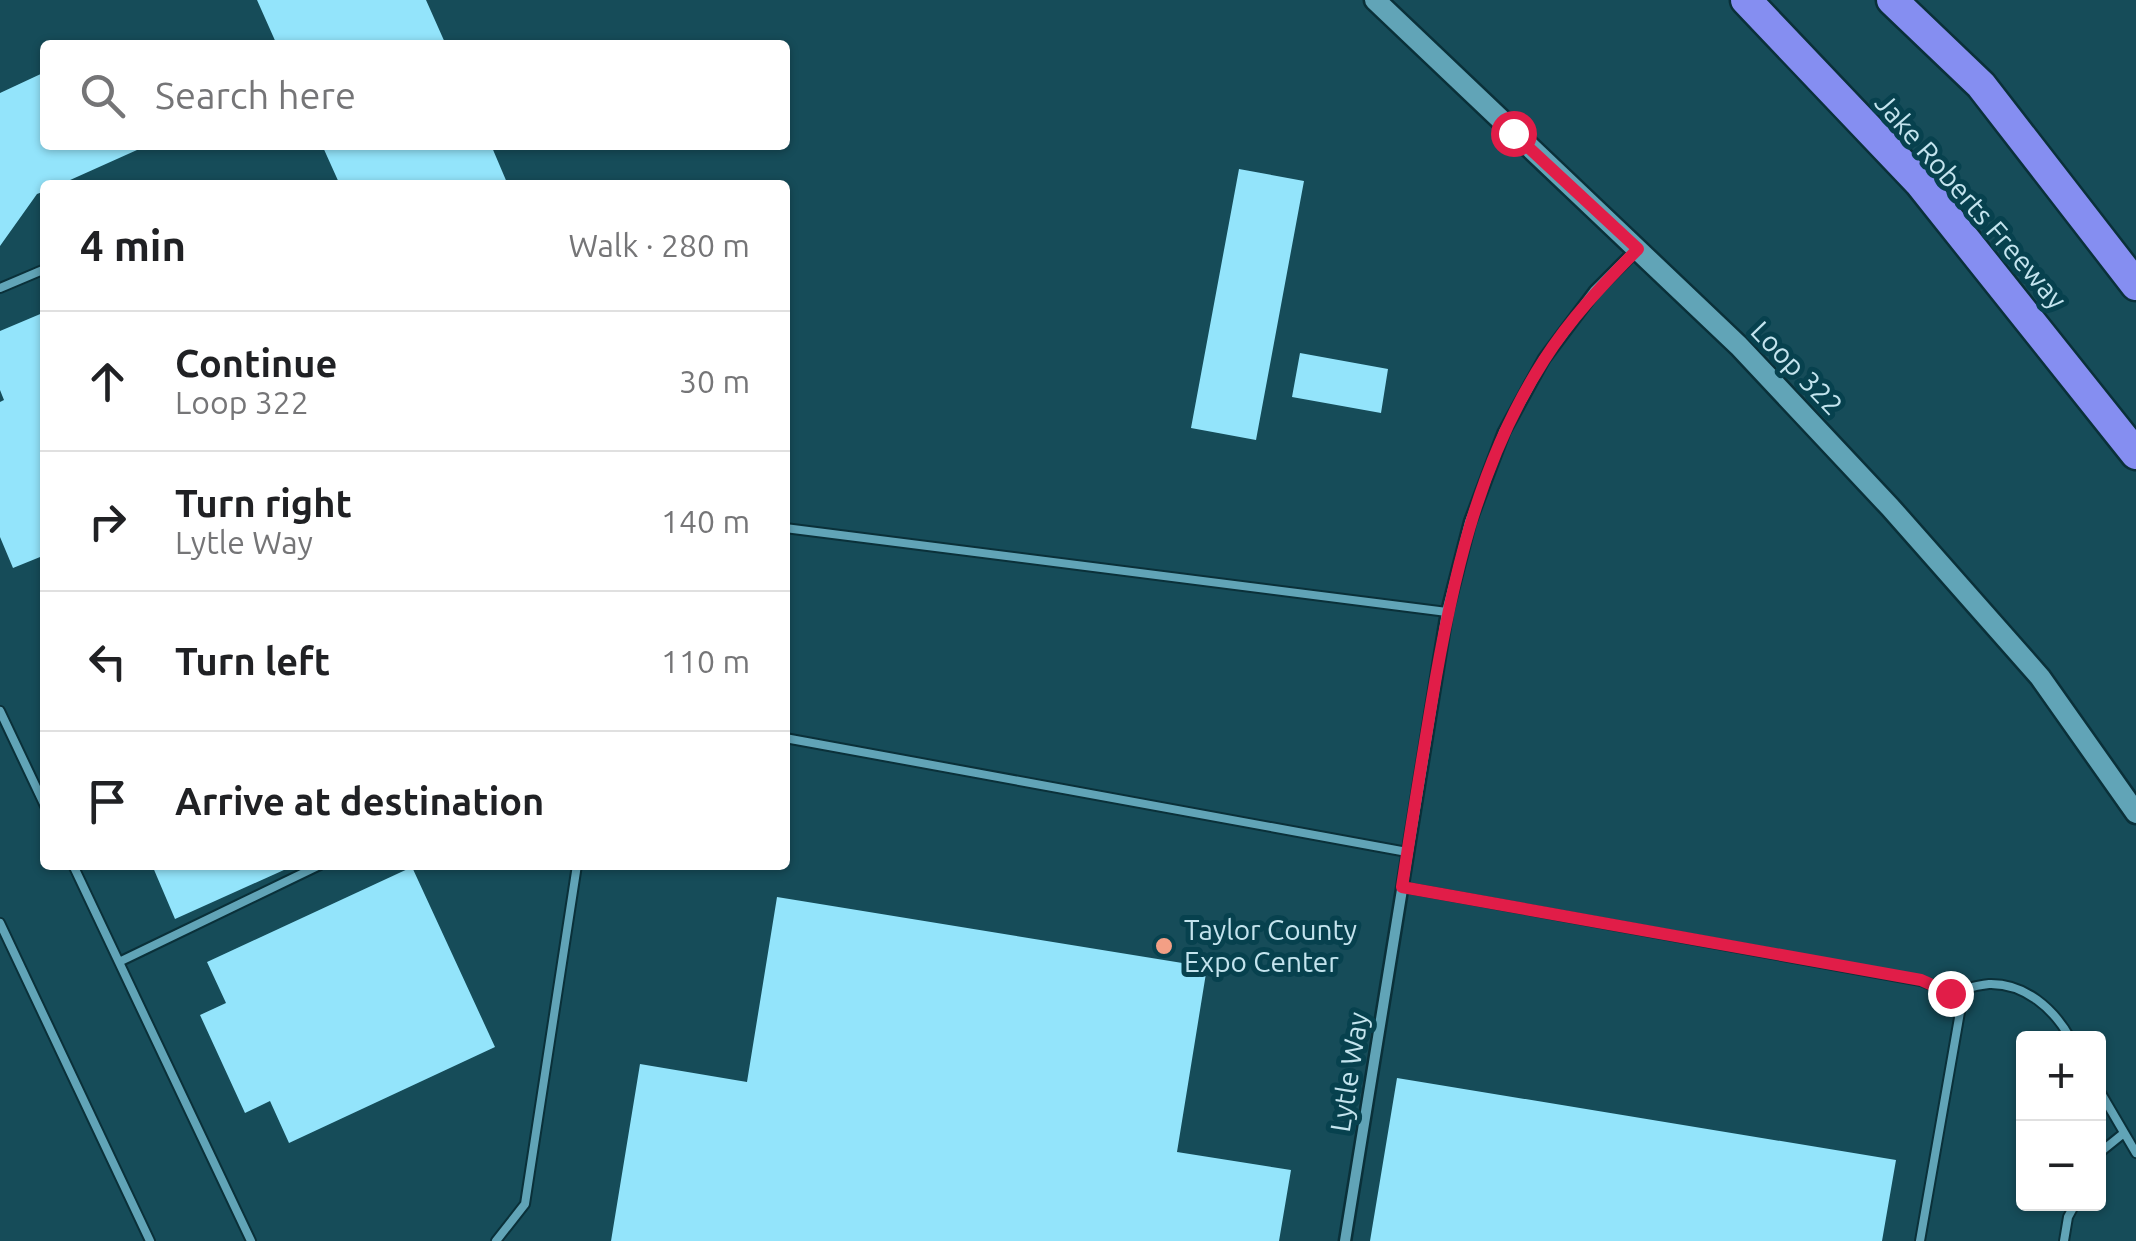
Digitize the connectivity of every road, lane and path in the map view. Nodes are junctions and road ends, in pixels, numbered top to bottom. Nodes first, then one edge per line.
1 (1375, 0) edge
2 (1746, 0) edge
3 (1892, 0) edge
4 (1638, 249) junction
5 (40, 270) edge
6 (2136, 285) edge
7 (0, 288) edge
8 (2136, 454) edge
9 (790, 529) edge
10 (1447, 612) junction
11 (0, 710) edge
12 (790, 739) edge
13 (40, 795) edge
14 (2136, 813) edge
15 (1407, 852) junction
16 (75, 870) edge
17 (310, 870) edge
18 (576, 870) edge
19 (1402, 887) junction
20 (0, 923) edge
21 (119, 962) junction
22 (1950, 993) junction
23 (2066, 1031) edge
24 (2106, 1102) edge
25 (2124, 1133) junction
26 (2106, 1146) edge
27 (2136, 1153) edge
28 (2071, 1211) edge
29 (150, 1241) edge
30 (251, 1241) edge
31 (496, 1241) edge
32 (1345, 1241) edge
33 (1920, 1241) edge
34 (2064, 1241) edge

1 - 4 main road, Loop 322
2 - 8 highway, Jake Roberts Freeway
3 - 6 highway
4 - 10 street, Lytle Way
4 - 14 main road, Loop 322
5 - 7 lane
9 - 10 lane
10 - 15 street, Lytle Way
11 - 13 lane
12 - 15 lane
15 - 19 street, Lytle Way
16 - 21 lane
17 - 21 lane
18 - 31 lane
19 - 22 lane
19 - 32 street, Lytle Way
20 - 29 lane
21 - 30 lane
22 - 23 lane
22 - 33 lane
24 - 25 lane
25 - 26 lane
25 - 27 lane
28 - 34 lane

